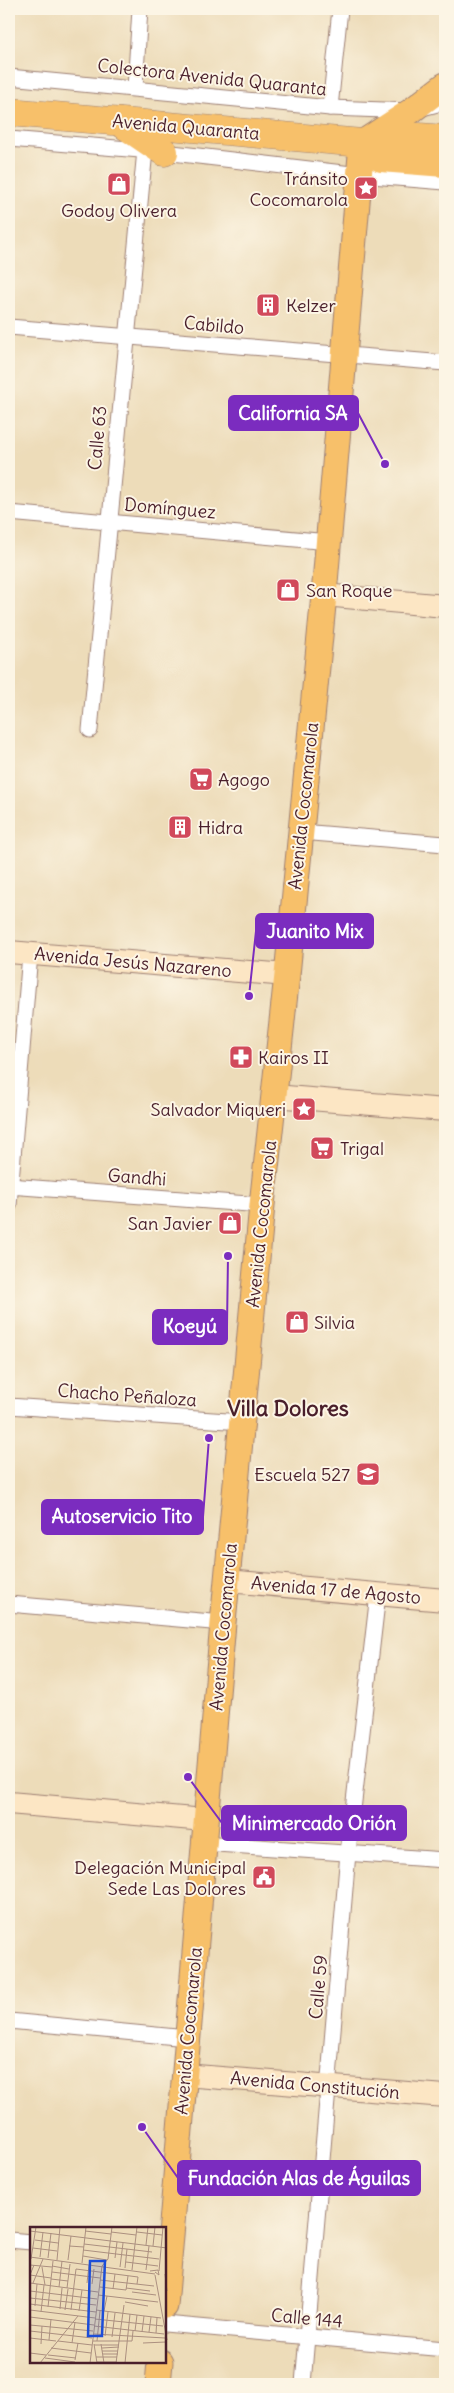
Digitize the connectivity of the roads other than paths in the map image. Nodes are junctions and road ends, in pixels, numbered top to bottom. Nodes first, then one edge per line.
1 (140, 9) edge
2 (340, 9) edge
3 (9, 77) edge
4 (445, 85) edge
5 (135, 88) junction
6 (445, 102) edge
7 (330, 108) junction
8 (411, 110) junction
9 (9, 112) edge
10 (118, 121) junction
11 (9, 139) edge
12 (445, 139) edge
13 (362, 143) junction
14 (154, 151) junction
15 (445, 163) edge
16 (360, 175) junction
17 (445, 182) edge
18 (9, 327) edge
19 (126, 336) junction
20 (345, 355) junction
21 (445, 363) edge
22 (9, 513) edge
23 (108, 521) junction
24 (329, 542) junction
25 (324, 595) junction
26 (445, 606) edge
27 (90, 730) dead end
28 (301, 832) junction
29 (445, 844) edge
30 (20, 953) edge
31 (287, 975) junction
32 (274, 1096) junction
33 (445, 1110) edge
34 (10, 1186) edge
35 (9, 1205) edge
36 (262, 1205) junction
37 (9, 1406) edge
38 (242, 1422) junction
39 (227, 1581) junction
40 (378, 1594) junction
41 (445, 1600) edge
42 (9, 1604) edge
43 (223, 1623) junction
44 (9, 1803) edge
45 (205, 1832) junction
46 (348, 1853) junction
47 (445, 1860) edge
48 (9, 2021) edge
49 (187, 2038) junction
50 (184, 2074) junction
51 (328, 2086) junction
52 (445, 2096) edge
53 (9, 2240) edge
54 (30, 2242) edge
55 (167, 2253) edge
56 (166, 2280) edge
57 (166, 2324) edge
58 (308, 2336) junction
59 (445, 2349) edge
60 (160, 2363) edge
61 (158, 2384) edge
62 (303, 2384) edge

1 - 5 street
2 - 7 street
3 - 5 street, Colectora Avenida Quaranta
4 - 8 main road
5 - 7 street, Colectora Avenida Quaranta
6 - 8 street, Colectora Avenida Quaranta
7 - 8 street, Colectora Avenida Quaranta
8 - 13 main road
9 - 10 highway, Avenida Quaranta
10 - 13 highway, Avenida Quaranta
10 - 14 highway
11 - 14 street
12 - 13 highway, Avenida Quaranta
13 - 15 highway
13 - 16 main road, Avenida Cocomarola
14 - 16 street
14 - 19 street, Calle 63
16 - 17 street
16 - 20 main road, Avenida Cocomarola
18 - 19 street, Cabildo
19 - 20 street, Cabildo
19 - 23 street, Calle 63
20 - 21 street, Cabildo
20 - 24 main road, Avenida Cocomarola
22 - 23 street, Domínguez
23 - 24 street, Domínguez
23 - 27 street, Calle 63
24 - 25 main road, Avenida Cocomarola
25 - 26 main road
25 - 28 main road, Avenida Cocomarola
28 - 29 street
28 - 31 main road, Avenida Cocomarola
30 - 31 main road, Avenida Jesús Nazareno
30 - 34 street
31 - 32 main road, Avenida Cocomarola
32 - 33 main road
32 - 36 main road, Avenida Cocomarola
34 - 35 street
34 - 36 street, Gandhi
36 - 38 main road, Avenida Cocomarola
37 - 38 street, Chacho Peñaloza
38 - 39 main road, Avenida Cocomarola
39 - 40 main road, Avenida 17 de Agosto
39 - 43 main road, Avenida Cocomarola
40 - 41 main road, Avenida 17 de Agosto
40 - 46 street, Calle 59
42 - 43 street
43 - 45 main road, Avenida Cocomarola
44 - 45 main road
45 - 46 street
45 - 49 main road, Avenida Cocomarola
46 - 47 street
46 - 51 street, Calle 59
48 - 49 street
49 - 50 main road, Avenida Cocomarola
50 - 51 main road, Avenida Constitución
50 - 55 main road, Avenida Cocomarola
51 - 52 main road, Avenida Constitución
51 - 58 street, Calle 59
53 - 54 street
55 - 56 main road, Avenida Cocomarola
57 - 58 street, Calle 144
58 - 59 street, Calle 144
58 - 62 street, Calle 59
60 - 61 main road

